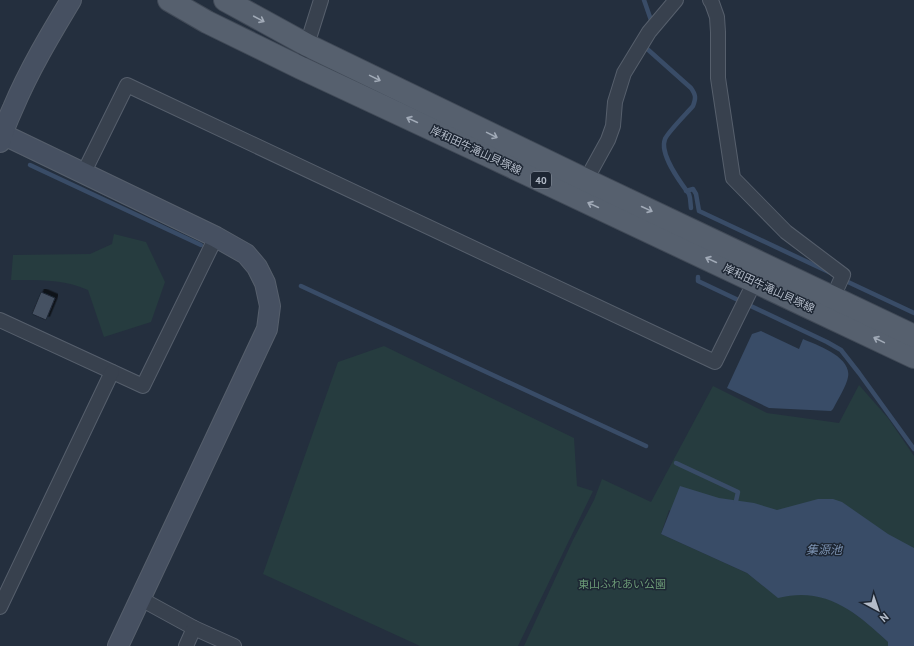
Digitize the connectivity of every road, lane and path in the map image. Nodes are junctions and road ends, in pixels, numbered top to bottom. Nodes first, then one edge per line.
1 (71, 0) edge
2 (169, 0) edge
3 (225, 0) edge
4 (321, 0) edge
5 (676, 0) edge
6 (710, 0) edge
7 (307, 45) junction
8 (301, 68) junction
9 (1, 136) edge
10 (84, 172) junction
11 (586, 180) junction
12 (216, 237) junction
13 (755, 281) junction
14 (833, 297) junction
15 (0, 320) edge
16 (914, 336) edge
17 (914, 357) edge
18 (112, 372) junction
19 (141, 599) junction
20 (0, 606) edge
21 (194, 628) junction
22 (118, 646) edge
23 (186, 646) edge
24 (234, 646) edge

1 - 9 street
2 - 8 main road, 岸和田牛滝山貝塚線 / 40
3 -> 7 main road, 岸和田牛滝山貝塚線 / 40
4 - 7 street
5 - 11 street
6 - 14 street
7 - 8 street
7 -> 11 main road, 岸和田牛滝山貝塚線 / 40
13 -> 8 main road, 岸和田牛滝山貝塚線 / 40
9 - 10 street
10 - 12 street
10 - 13 street
11 -> 14 main road, 岸和田牛滝山貝塚線 / 40
12 - 18 street
12 - 19 street
17 -> 13 main road, 岸和田牛滝山貝塚線 / 40
14 - 16 main road, 岸和田牛滝山貝塚線 / 40
15 - 18 street
18 - 20 street
19 - 21 street
19 - 22 street
21 - 23 street
21 - 24 street

